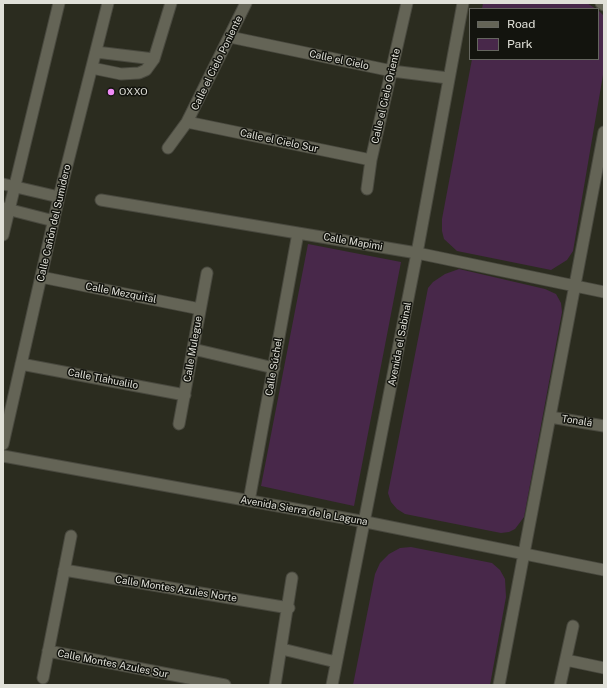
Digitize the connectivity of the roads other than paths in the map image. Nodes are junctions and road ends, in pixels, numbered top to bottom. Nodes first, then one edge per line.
1 (59, 3) edge
2 (108, 3) edge
3 (171, 3) edge
4 (246, 3) edge
5 (407, 3) edge
6 (463, 3) edge
7 (601, 3) edge
8 (604, 5) edge
9 (230, 37) junction
10 (96, 52) junction
11 (154, 59) junction
12 (92, 68) junction
13 (392, 71) junction
14 (448, 78) junction
15 (187, 122) junction
16 (604, 132) edge
17 (168, 148) dead end
18 (371, 160) junction
19 (601, 164) edge
20 (8, 185) edge
21 (367, 189) dead end
22 (59, 197) junction
23 (101, 200) dead end
24 (6, 209) edge
25 (54, 221) junction
26 (298, 233) junction
27 (3, 235) edge
28 (417, 254) junction
29 (207, 273) dead end
30 (41, 277) junction
31 (573, 286) junction
32 (604, 292) edge
33 (200, 309) junction
34 (193, 349) junction
35 (22, 364) junction
36 (274, 368) junction
37 (185, 395) junction
38 (550, 417) junction
39 (178, 424) dead end
40 (604, 426) edge
41 (3, 444) edge
42 (3, 456) edge
43 (249, 501) junction
44 (366, 522) junction
45 (71, 536) dead end
46 (522, 554) junction
47 (64, 570) junction
48 (604, 570) edge
49 (292, 578) dead end
50 (289, 608) junction
51 (573, 626) dead end
52 (282, 649) junction
53 (48, 651) junction
54 (566, 660) junction
55 (336, 662) junction
56 (604, 668) edge
57 (43, 678) dead end
58 (226, 685) edge
59 (275, 685) edge
60 (332, 685) edge
61 (499, 685) edge
62 (560, 685) edge

1 - 20 street
2 - 10 street, Calle Cañón del Sumidero
3 - 11 street
4 - 9 street, Calle el Cielo Poniente
5 - 13 street, Calle el Cielo Oriente
6 - 14 street, Avenida el Sabinal
7 - 8 street
9 - 13 street, Calle el Cielo
9 - 15 street, Calle el Cielo Poniente
10 - 11 street
10 - 12 street, Calle Cañón del Sumidero
11 - 12 street
12 - 22 street, Calle Cañón del Sumidero
13 - 14 street, Calle el Cielo
13 - 18 street, Calle el Cielo Oriente
14 - 28 street, Avenida el Sabinal
15 - 17 street, Calle el Cielo Poniente
15 - 18 street, Calle el Cielo Sur
16 - 19 street
18 - 21 street, Calle el Cielo Oriente
19 - 31 street
20 - 22 street
20 - 24 street
22 - 25 street, Calle Cañón del Sumidero
23 - 26 street, Calle Mapimi
24 - 25 street
24 - 27 street
25 - 30 street, Calle Cañón del Sumidero
26 - 28 street, Calle Mapimi
26 - 36 street, Calle Súchel
28 - 31 street, Calle Mapimi
28 - 44 street, Avenida el Sabinal
29 - 33 street, Calle Mulegue
30 - 33 street, Calle Mezquital
30 - 35 street, Calle Cañón del Sumidero
31 - 32 street, Calle Mapimi
31 - 38 street
33 - 34 street, Calle Mulegue
34 - 36 street
34 - 37 street, Calle Mulegue
35 - 37 street, Calle Tlahualilo
35 - 41 street, Calle Cañón del Sumidero
36 - 43 street, Calle Súchel
37 - 39 street, Calle Mulegue
38 - 40 street, Tonalá
38 - 46 street
42 - 43 street, Avenida Sierra de la Laguna
43 - 44 street, Avenida Sierra de la Laguna
44 - 46 street, Avenida Sierra de la Laguna
44 - 55 street, Avenida el Sabinal
45 - 47 street
46 - 48 street, Avenida Sierra de la Laguna
46 - 61 street
47 - 50 street, Calle Montes Azules Norte
47 - 53 street
49 - 50 street
50 - 52 street
51 - 54 street
52 - 55 street
52 - 59 street
53 - 57 street
53 - 58 street, Calle Montes Azules Sur
54 - 56 street
54 - 62 street
55 - 60 street, Avenida el Sabinal

